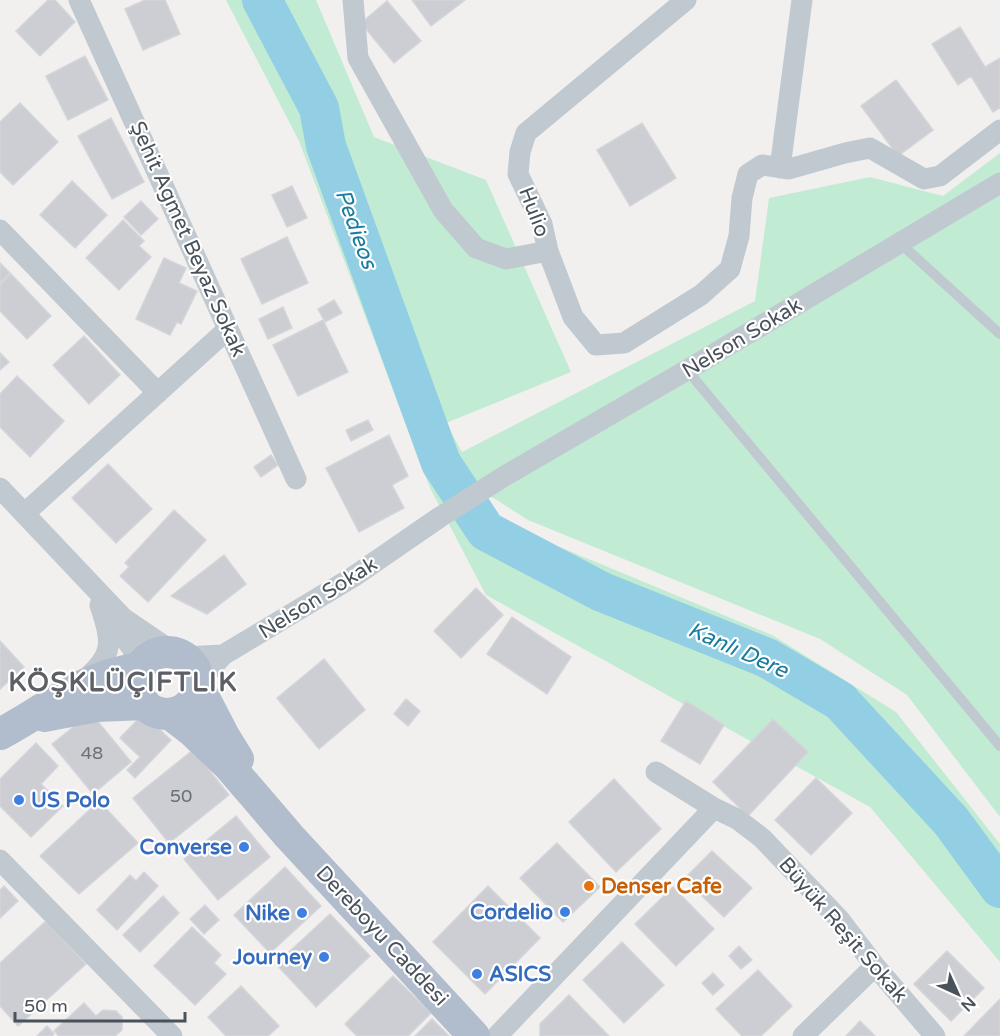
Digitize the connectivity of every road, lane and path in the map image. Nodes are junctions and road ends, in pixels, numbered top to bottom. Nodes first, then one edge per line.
1 (79, 0) edge
2 (353, 0) edge
3 (686, 0) edge
4 (802, 0) edge
5 (1000, 130) edge
6 (780, 168) junction
7 (1000, 183) edge
8 (0, 230) edge
9 (901, 244) junction
10 (548, 251) junction
11 (228, 329) junction
12 (1000, 334) edge
13 (687, 370) junction
14 (158, 393) junction
15 (296, 479) dead end
16 (0, 488) edge
17 (25, 513) junction
18 (91, 583) junction
19 (100, 605) junction
20 (179, 655) junction
21 (223, 655) junction
22 (141, 666) junction
23 (198, 685) junction
24 (71, 691) junction
25 (157, 709) junction
26 (13, 727) edge
27 (1000, 746) edge
28 (656, 772) dead end
29 (714, 808) junction
30 (289, 836) junction
31 (0, 860) edge
32 (875, 966) junction
33 (172, 1036) edge
34 (474, 1036) edge
35 (498, 1036) edge
36 (803, 1036) edge
37 (934, 1036) edge

1 - 11 street, Şehit Agmet Beyaz Sokak
2 - 10 street, Hulio
3 - 10 street, Hulio
4 - 6 street
5 - 6 street
6 - 10 street
7 - 9 street, Nelson Sokak
8 - 14 street
9 - 12 lane
9 - 13 street, Nelson Sokak
11 - 14 street
11 - 15 street, Şehit Agmet Beyaz Sokak
13 - 21 street, Nelson Sokak
13 - 27 lane
14 - 17 street
16 - 17 street
17 - 18 street
18 - 19 street
18 - 20 street
19 - 22 street
19 - 24 street
20 - 21 street, Nelson Sokak
20 - 22 main road
20 - 23 main road
21 - 23 street, Nelson Sokak
22 - 24 main road
22 - 25 main road
23 - 25 main road
23 - 30 main road, Dereboyu Caddesi
24 - 26 main road
25 - 26 main road
25 - 30 main road, Dereboyu Caddesi
28 - 29 street, Büyük Reşit Sokak
29 - 32 street, Büyük Reşit Sokak
29 - 35 street
30 - 34 main road, Dereboyu Caddesi
31 - 33 street
32 - 36 street
32 - 37 street, Büyük Reşit Sokak

